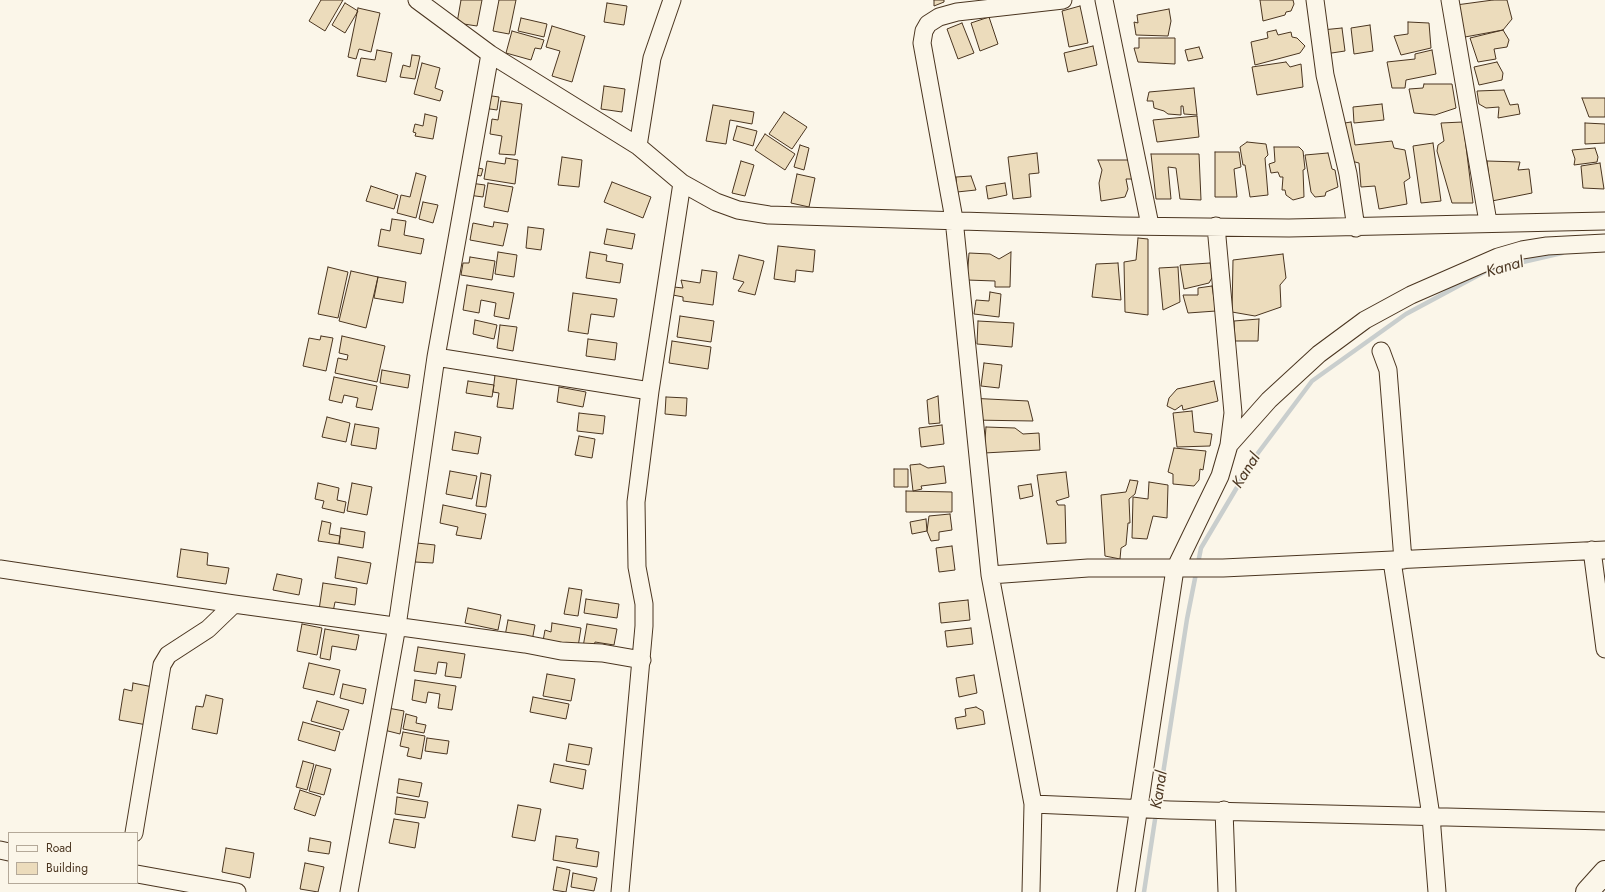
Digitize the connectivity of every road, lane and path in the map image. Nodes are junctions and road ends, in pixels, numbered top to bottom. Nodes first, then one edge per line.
1 (417, 0) edge
2 (672, 0) edge
3 (1063, 0) edge
4 (1104, 0) edge
5 (1315, 0) edge
6 (1450, 0) edge
7 (490, 54) junction
8 (638, 146) junction
9 (682, 183) junction
10 (954, 219) junction
11 (1605, 221) edge
12 (1488, 222) junction
13 (1150, 225) junction
14 (1216, 226) junction
15 (1356, 228) junction
16 (1605, 243) edge
17 (1381, 351) dead end
18 (436, 357) junction
19 (650, 391) junction
20 (1229, 445) junction
21 (1599, 550) edge
22 (1398, 560) junction
23 (0, 569) edge
24 (1182, 569) junction
25 (990, 575) junction
26 (234, 604) junction
27 (397, 626) junction
28 (1605, 649) edge
29 (642, 660) junction
30 (1033, 804) junction
31 (1145, 808) junction
32 (1224, 810) junction
33 (1431, 816) junction
34 (1605, 821) edge
35 (134, 832) edge
36 (1605, 872) edge
37 (138, 874) edge
38 (237, 892) edge
39 (349, 892) edge
40 (620, 892) edge
41 (1031, 892) edge
42 (1126, 892) edge
43 (1227, 892) edge
44 (1436, 892) edge
45 (1587, 892) edge

1 - 7 street
2 - 8 street
3 - 10 street
4 - 13 street
5 - 15 street
6 - 12 street
7 - 8 street
7 - 18 street
8 - 9 street
9 - 10 street
9 - 19 street
10 - 13 street
10 - 25 street
11 - 12 street
12 - 15 street
13 - 14 street
14 - 15 street
14 - 20 street
16 - 20 street
17 - 22 street
18 - 19 street
18 - 27 street
19 - 29 street
20 - 24 street
21 - 22 street
21 - 28 street
22 - 24 street
22 - 33 street
23 - 26 street
24 - 25 street
24 - 31 street
25 - 30 street
26 - 27 street
26 - 35 street
27 - 29 street
27 - 39 street
29 - 40 street
30 - 31 street
30 - 41 street
31 - 32 street
31 - 42 street
32 - 33 street
32 - 43 street
33 - 34 street
33 - 44 street
36 - 45 highway
37 - 38 street

